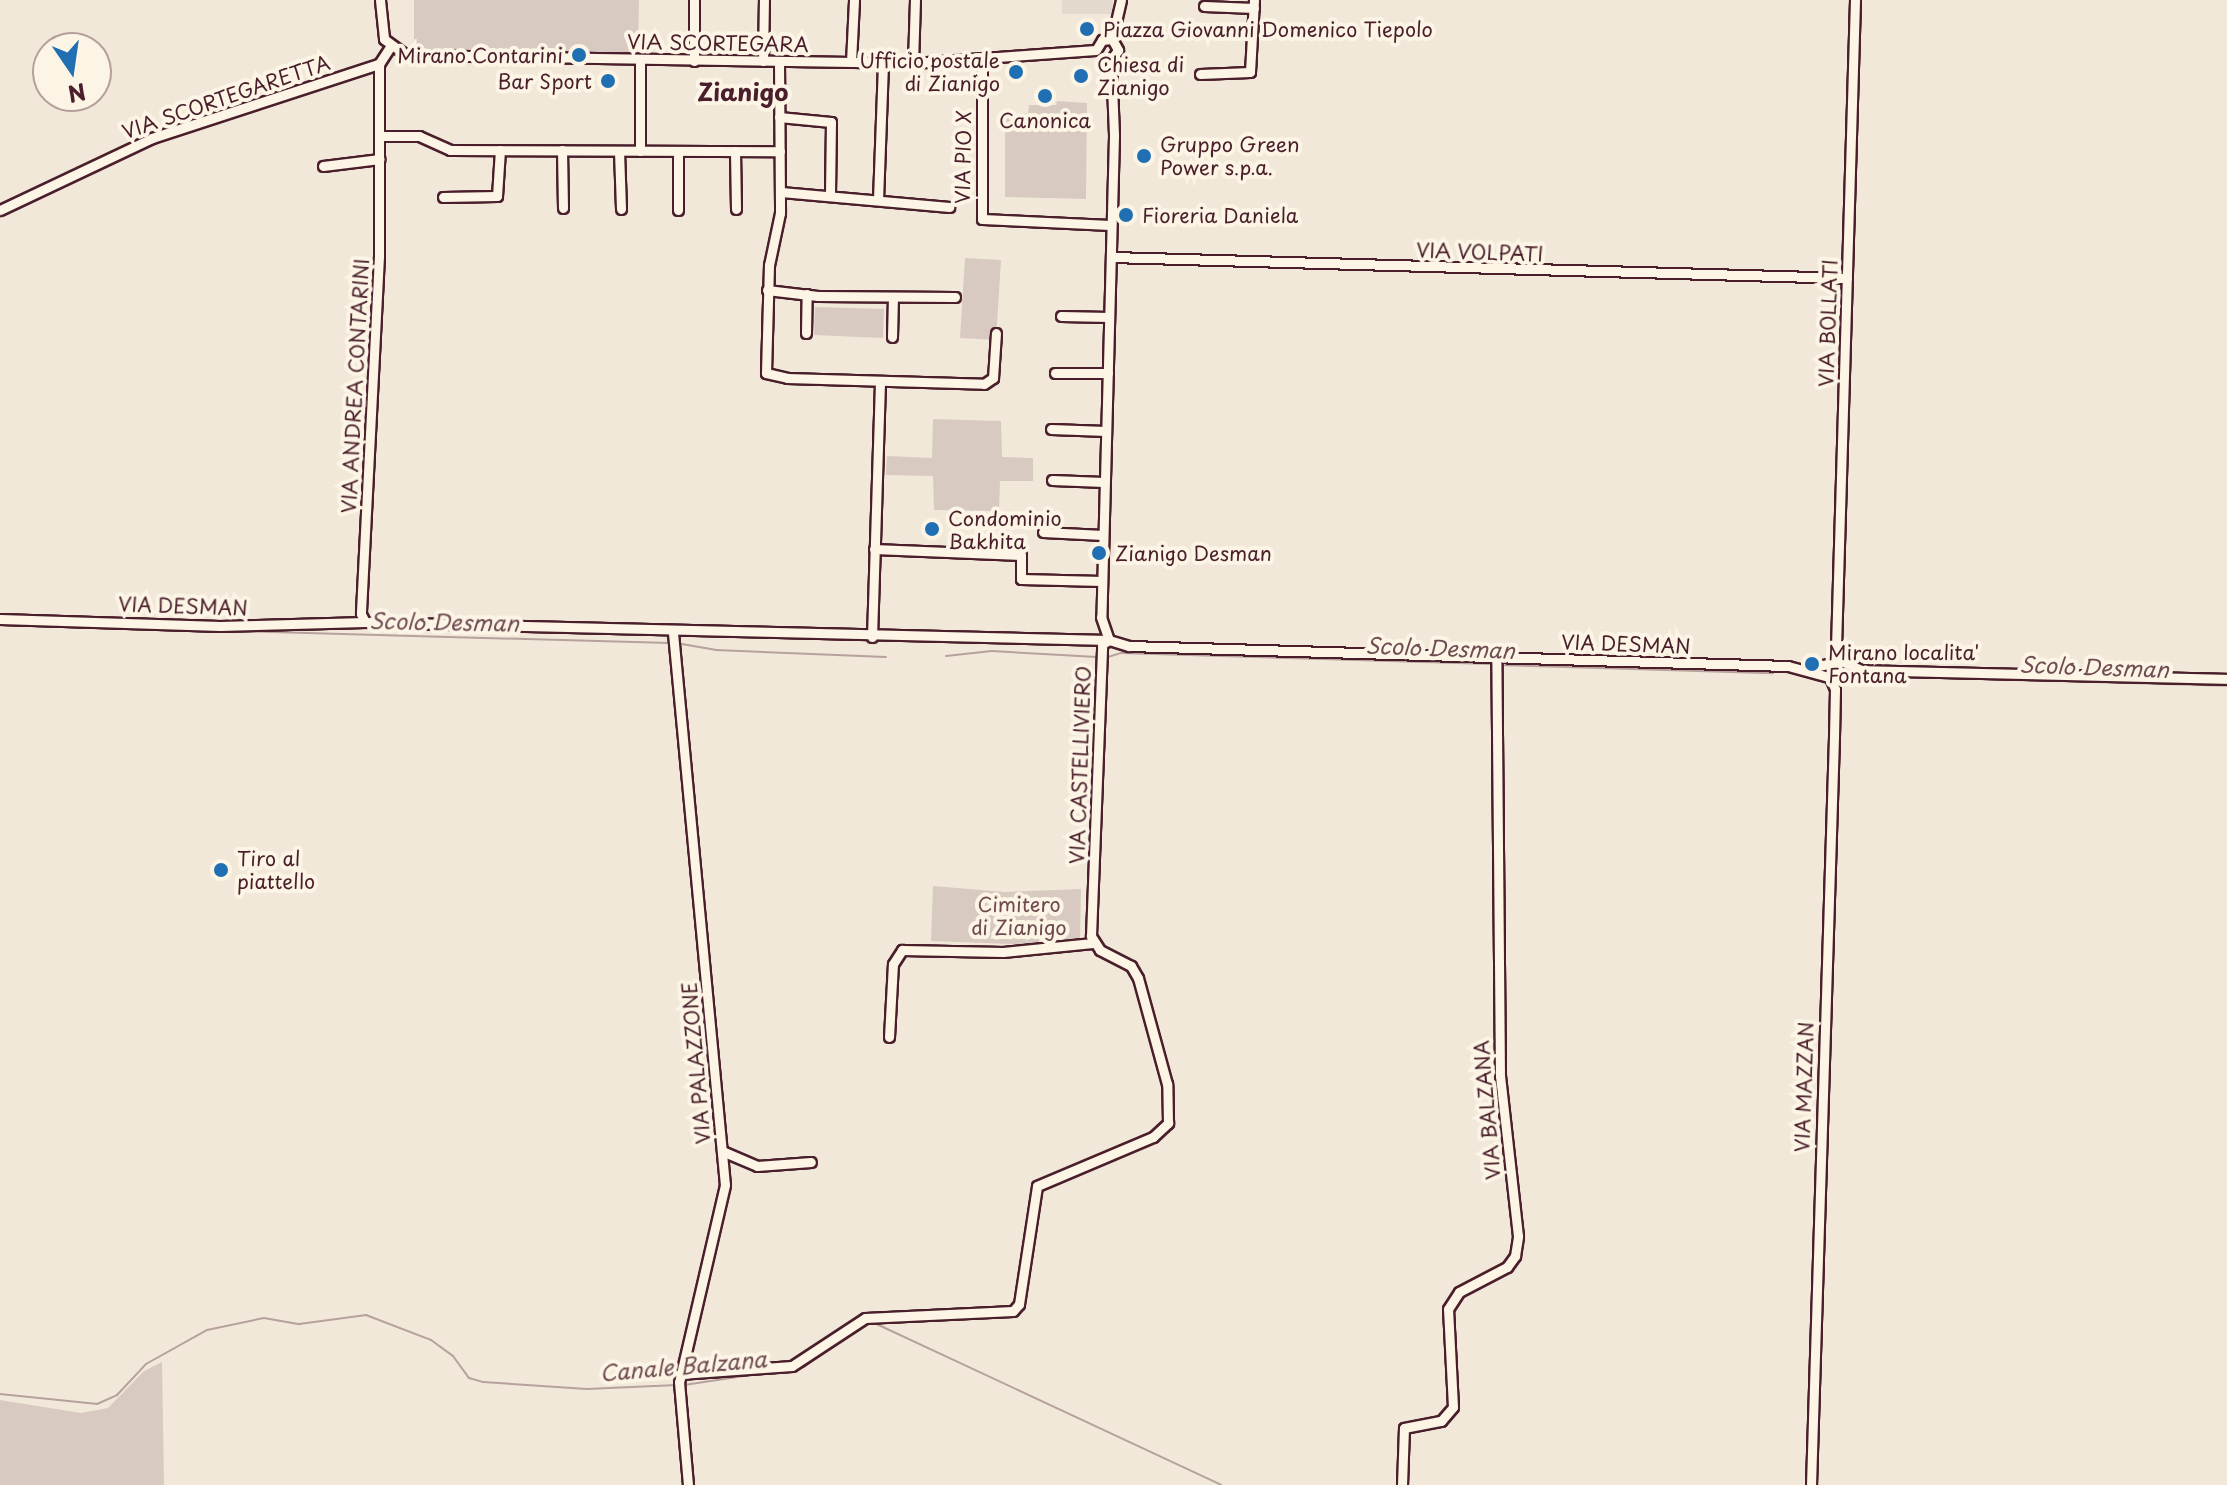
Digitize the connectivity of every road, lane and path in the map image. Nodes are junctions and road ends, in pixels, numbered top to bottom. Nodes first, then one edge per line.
1 (380, 0) edge
2 (694, 0) edge
3 (764, 0) edge
4 (854, 0) edge
5 (915, 0) edge
6 (1121, 0) edge
7 (1855, 0) edge
8 (1254, 4) edge
9 (1204, 6) dead end
10 (1112, 39) junction
11 (390, 47) junction
12 (1096, 50) junction
13 (982, 59) junction
14 (640, 60) junction
15 (1111, 60) junction
16 (694, 61) junction
17 (763, 61) junction
18 (779, 61) junction
19 (851, 62) junction
20 (883, 63) junction
21 (913, 63) junction
22 (379, 64) junction
23 (1200, 74) dead end
24 (779, 117) junction
25 (380, 136) junction
26 (500, 150) junction
27 (562, 150) junction
28 (619, 151) junction
29 (640, 151) junction
30 (678, 151) junction
31 (735, 151) junction
32 (780, 151) junction
33 (380, 159) junction
34 (323, 166) dead end
35 (781, 192) junction
36 (830, 194) junction
37 (443, 197) dead end
38 (878, 200) junction
39 (949, 207) dead end
40 (563, 208) dead end
41 (621, 209) dead end
42 (736, 209) dead end
43 (0, 210) edge
44 (678, 210) dead end
45 (1111, 225) junction
46 (1111, 257) junction
47 (1847, 281) junction
48 (767, 290) junction
49 (807, 294) junction
50 (893, 297) junction
51 (955, 297) dead end
52 (1061, 316) dead end
53 (1109, 317) junction
54 (806, 333) dead end
55 (996, 333) dead end
56 (892, 337) dead end
57 (1055, 373) dead end
58 (1108, 373) junction
59 (880, 381) junction
60 (1051, 429) dead end
61 (1106, 431) junction
62 (1052, 480) dead end
63 (1104, 482) junction
64 (1043, 532) dead end
65 (1103, 535) junction
66 (874, 549) junction
67 (1102, 581) junction
68 (363, 618) junction
69 (0, 619) edge
70 (872, 637) junction
71 (674, 639) junction
72 (1109, 640) junction
73 (1836, 647) junction
74 (1496, 662) junction
75 (1843, 662) junction
76 (1861, 670) junction
77 (1833, 673) junction
78 (2227, 679) edge
79 (1093, 943) junction
80 (889, 1037) dead end
81 (722, 1151) junction
82 (811, 1162) dead end
83 (679, 1382) junction
84 (688, 1485) edge
85 (1402, 1485) edge
86 (1811, 1485) edge

1 - 11 street
2 - 16 street
3 - 17 street
4 - 19 street
5 - 21 street
6 - 10 street
7 - 47 street, VIA BOLLATI
8 - 9 street
8 - 23 street
10 - 12 street
10 - 15 street
11 - 14 street, VIA SCORTEGARA
11 - 22 street
12 - 13 street, VIA SCORTEGARA
12 - 15 street
13 - 21 street, VIA SCORTEGARA
13 - 45 street, VIA PIO X
14 - 16 street, VIA SCORTEGARA
14 - 29 street
15 - 45 street
16 - 17 street, VIA SCORTEGARA
17 - 18 street, VIA SCORTEGARA
18 - 19 street, VIA SCORTEGARA
18 - 24 street
19 - 20 street, VIA SCORTEGARA
20 - 21 street, VIA SCORTEGARA
20 - 38 street
22 - 25 street, VIA ANDREA CONTARINI
22 - 43 street, VIA SCORTEGARETTA
24 - 32 street
24 - 36 street
25 - 26 street
25 - 33 street, VIA ANDREA CONTARINI
26 - 27 street
26 - 37 street
27 - 28 street
27 - 40 street
28 - 29 street
28 - 41 street
29 - 30 street
30 - 31 street
30 - 44 street
31 - 32 street
31 - 42 street
32 - 35 street
33 - 34 street
33 - 68 street, VIA ANDREA CONTARINI
35 - 36 street
35 - 48 street
36 - 38 street
38 - 39 street
45 - 46 street
46 - 47 street, VIA VOLPATI
46 - 53 street
47 - 73 street, VIA BOLLATI
48 - 49 street
48 - 59 street
49 - 50 street
49 - 54 street
50 - 51 street
50 - 56 street
52 - 53 street
53 - 58 street
55 - 59 street
57 - 58 street
58 - 61 street
59 - 66 street
60 - 61 street
61 - 63 street
62 - 63 street
63 - 65 street
64 - 65 street
65 - 67 street
66 - 67 street
66 - 70 street
67 - 72 street
68 - 69 street, VIA DESMAN
68 - 71 street, VIA DESMAN
70 - 71 street, VIA DESMAN
70 - 72 street, VIA DESMAN
71 - 81 street, VIA PALAZZONE
72 - 74 street, VIA DESMAN
72 - 79 street, VIA CASTELLIVIERO
73 - 75 street, VIA BOLLATI
73 - 77 street, VIA BOLLATI
74 - 77 street, VIA DESMAN
74 - 85 street, VIA BALZANA
75 - 76 street, VIA DESMAN
75 - 77 street, VIA DESMAN
75 - 77 street
76 - 77 street, VIA DESMAN
76 - 78 street, VIA DESMAN
77 - 86 street, VIA MAZZAN
79 - 80 street
79 - 83 street
81 - 82 street
81 - 83 street, VIA PALAZZONE
83 - 84 street, VIA PALAZZONE

